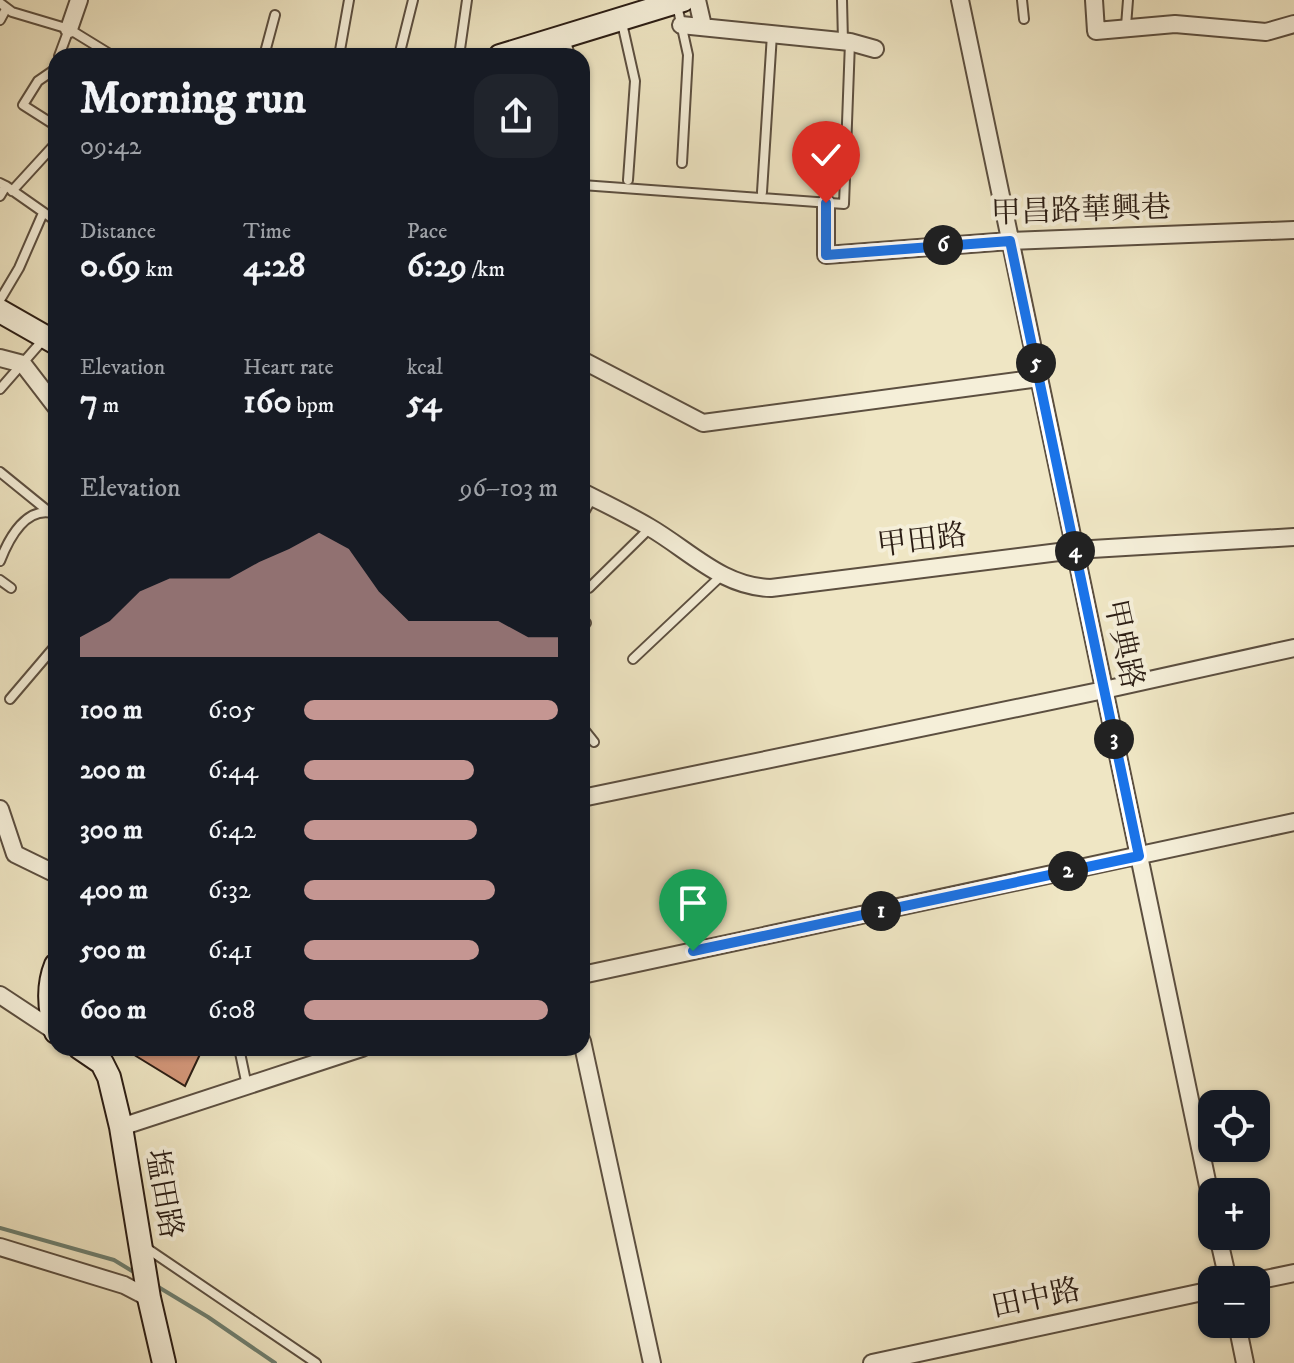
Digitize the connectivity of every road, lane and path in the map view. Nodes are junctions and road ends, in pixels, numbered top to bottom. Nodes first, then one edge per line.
1 (79, 0) edge
2 (349, 0) edge
3 (413, 0) edge
4 (467, 0) edge
5 (842, 0) edge
6 (960, 0) edge
7 (1022, 0) edge
8 (1094, 0) edge
9 (1128, 0) edge
10 (685, 1) edge
11 (3, 6) edge
12 (275, 15) dead end
13 (621, 18) junction
14 (1024, 19) dead end
15 (0, 20) edge
16 (1294, 24) edge
17 (681, 25) junction
18 (703, 26) junction
19 (1126, 26) junction
20 (69, 29) junction
21 (772, 34) junction
22 (847, 42) junction
23 (567, 46) edge
24 (62, 48) edge
25 (100, 48) edge
26 (266, 48) edge
27 (340, 48) edge
28 (401, 48) edge
29 (460, 48) edge
30 (875, 49) dead end
31 (48, 74) edge
32 (48, 121) edge
33 (48, 150) edge
34 (682, 163) dead end
35 (628, 180) dead end
36 (590, 186) edge
37 (6, 187) edge
38 (762, 192) dead end
39 (0, 196) edge
40 (826, 203) junction
41 (43, 213) junction
42 (48, 216) edge
43 (1294, 230) edge
44 (1010, 241) junction
45 (0, 300) edge
46 (0, 311) edge
47 (48, 333) edge
48 (48, 340) edge
49 (0, 358) edge
50 (23, 364) junction
51 (590, 364) edge
52 (1039, 378) junction
53 (0, 389) edge
54 (48, 397) edge
55 (0, 472) edge
56 (590, 496) edge
57 (48, 509) edge
58 (48, 512) edge
59 (650, 527) junction
60 (1294, 537) edge
61 (1075, 550) junction
62 (0, 561) edge
63 (721, 576) junction
64 (0, 580) edge
65 (590, 587) edge
66 (11, 588) dead end
67 (1294, 648) edge
68 (48, 654) edge
69 (633, 659) dead end
70 (1104, 690) junction
71 (10, 699) dead end
72 (590, 737) edge
73 (594, 742) dead end
74 (590, 796) edge
75 (0, 809) edge
76 (1294, 822) edge
77 (1139, 856) junction
78 (48, 870) edge
79 (590, 973) edge
80 (0, 995) edge
81 (48, 1027) edge
82 (92, 1056) edge
83 (241, 1056) edge
84 (338, 1056) edge
85 (585, 1056) edge
86 (247, 1087) junction
87 (121, 1127) junction
88 (1206, 1178) edge
89 (0, 1247) edge
90 (142, 1251) junction
91 (1294, 1273) edge
92 (1270, 1278) edge
93 (149, 1292) junction
94 (1198, 1293) edge
95 (1240, 1338) edge
96 (164, 1363) edge
97 (316, 1363) edge
98 (652, 1363) edge
99 (872, 1363) edge
100 (1245, 1363) edge

1 - 20 street
2 - 27 lane
3 - 28 lane
4 - 29 lane
5 - 22 lane
6 - 44 street, 甲典路
7 - 14 lane
8 - 19 street
9 - 19 lane
10 - 13 street
10 - 17 lane
10 - 18 street
11 - 15 lane
11 - 20 lane
12 - 26 lane
13 - 23 street
13 - 35 lane
16 - 19 street
17 - 18 street
17 - 34 lane
18 - 21 street
20 - 24 lane
20 - 25 lane
21 - 22 street
21 - 38 lane
22 - 30 street
22 - 40 lane
31 - 32 lane
33 - 37 lane
36 - 40 lane
37 - 39 lane
37 - 41 lane
40 - 44 street, 甲昌路華興巷
41 - 42 lane
41 - 45 lane
43 - 44 street, 甲昌路華興巷
44 - 52 street, 甲典路
46 - 47 street
48 - 50 lane
49 - 50 street
50 - 53 lane
50 - 54 street
51 - 52 street
52 - 61 street, 甲典路
55 - 57 lane
56 - 59 street, 甲田路
58 - 62 lane
59 - 63 street, 甲田路
59 - 65 lane
60 - 61 street, 甲田路
61 - 63 street, 甲田路
61 - 70 street, 甲典路
63 - 69 lane
64 - 66 lane
67 - 70 street
68 - 71 lane
70 - 74 street
70 - 77 street, 甲典路
72 - 73 lane
75 - 78 street
76 - 77 street
77 - 79 street
77 - 88 street, 甲典路
80 - 81 street
82 - 87 street, 塩田路
83 - 86 lane
84 - 86 street
85 - 98 street
86 - 87 street
87 - 90 street, 塩田路
89 - 93 street
90 - 93 street, 塩田路
90 - 97 lane
91 - 92 street
93 - 96 street, 塩田路
94 - 99 street, 田中路
95 - 100 street

